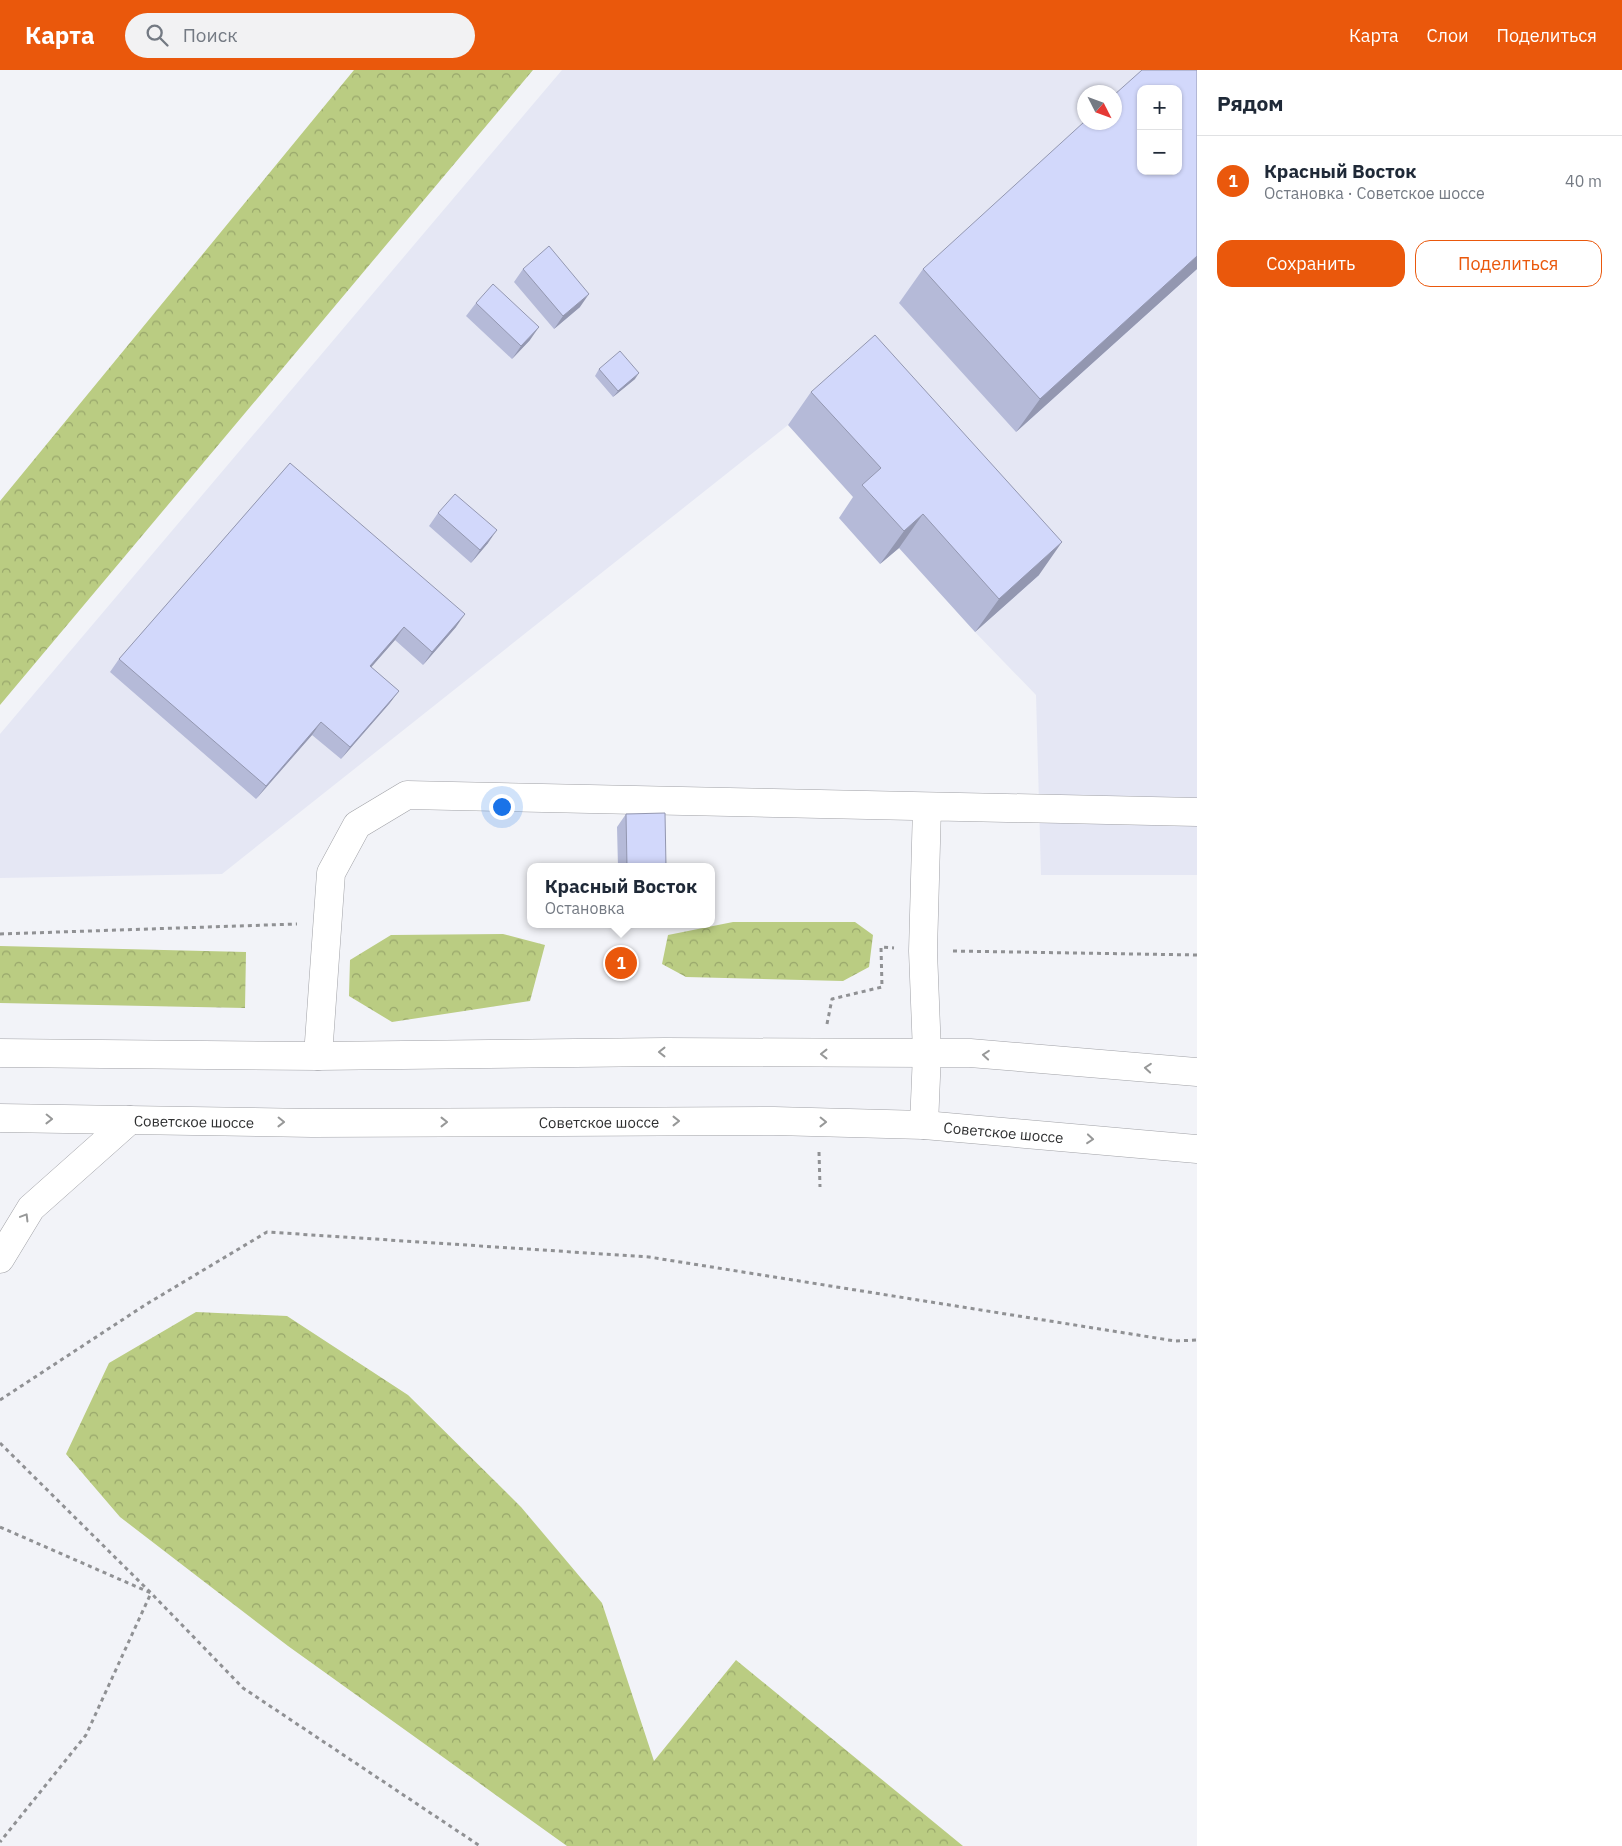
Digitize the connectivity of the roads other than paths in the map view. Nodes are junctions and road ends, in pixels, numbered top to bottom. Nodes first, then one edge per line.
1 (928, 807) junction
2 (1197, 812) edge
3 (0, 1053) edge
4 (927, 1053) junction
5 (318, 1056) junction
6 (1197, 1072) edge
7 (0, 1118) edge
8 (130, 1120) junction
9 (924, 1124) junction
10 (1197, 1149) edge
11 (0, 1259) edge

1 - 2 main road
1 - 4 main road
1 - 5 main road
3 - 5 main road
4 -> 5 main road
6 -> 4 main road
4 - 9 main road
7 -> 8 main road, Советское шоссе
8 -> 9 main road, Советское шоссе
11 -> 8 main road
9 -> 10 main road, Советское шоссе

